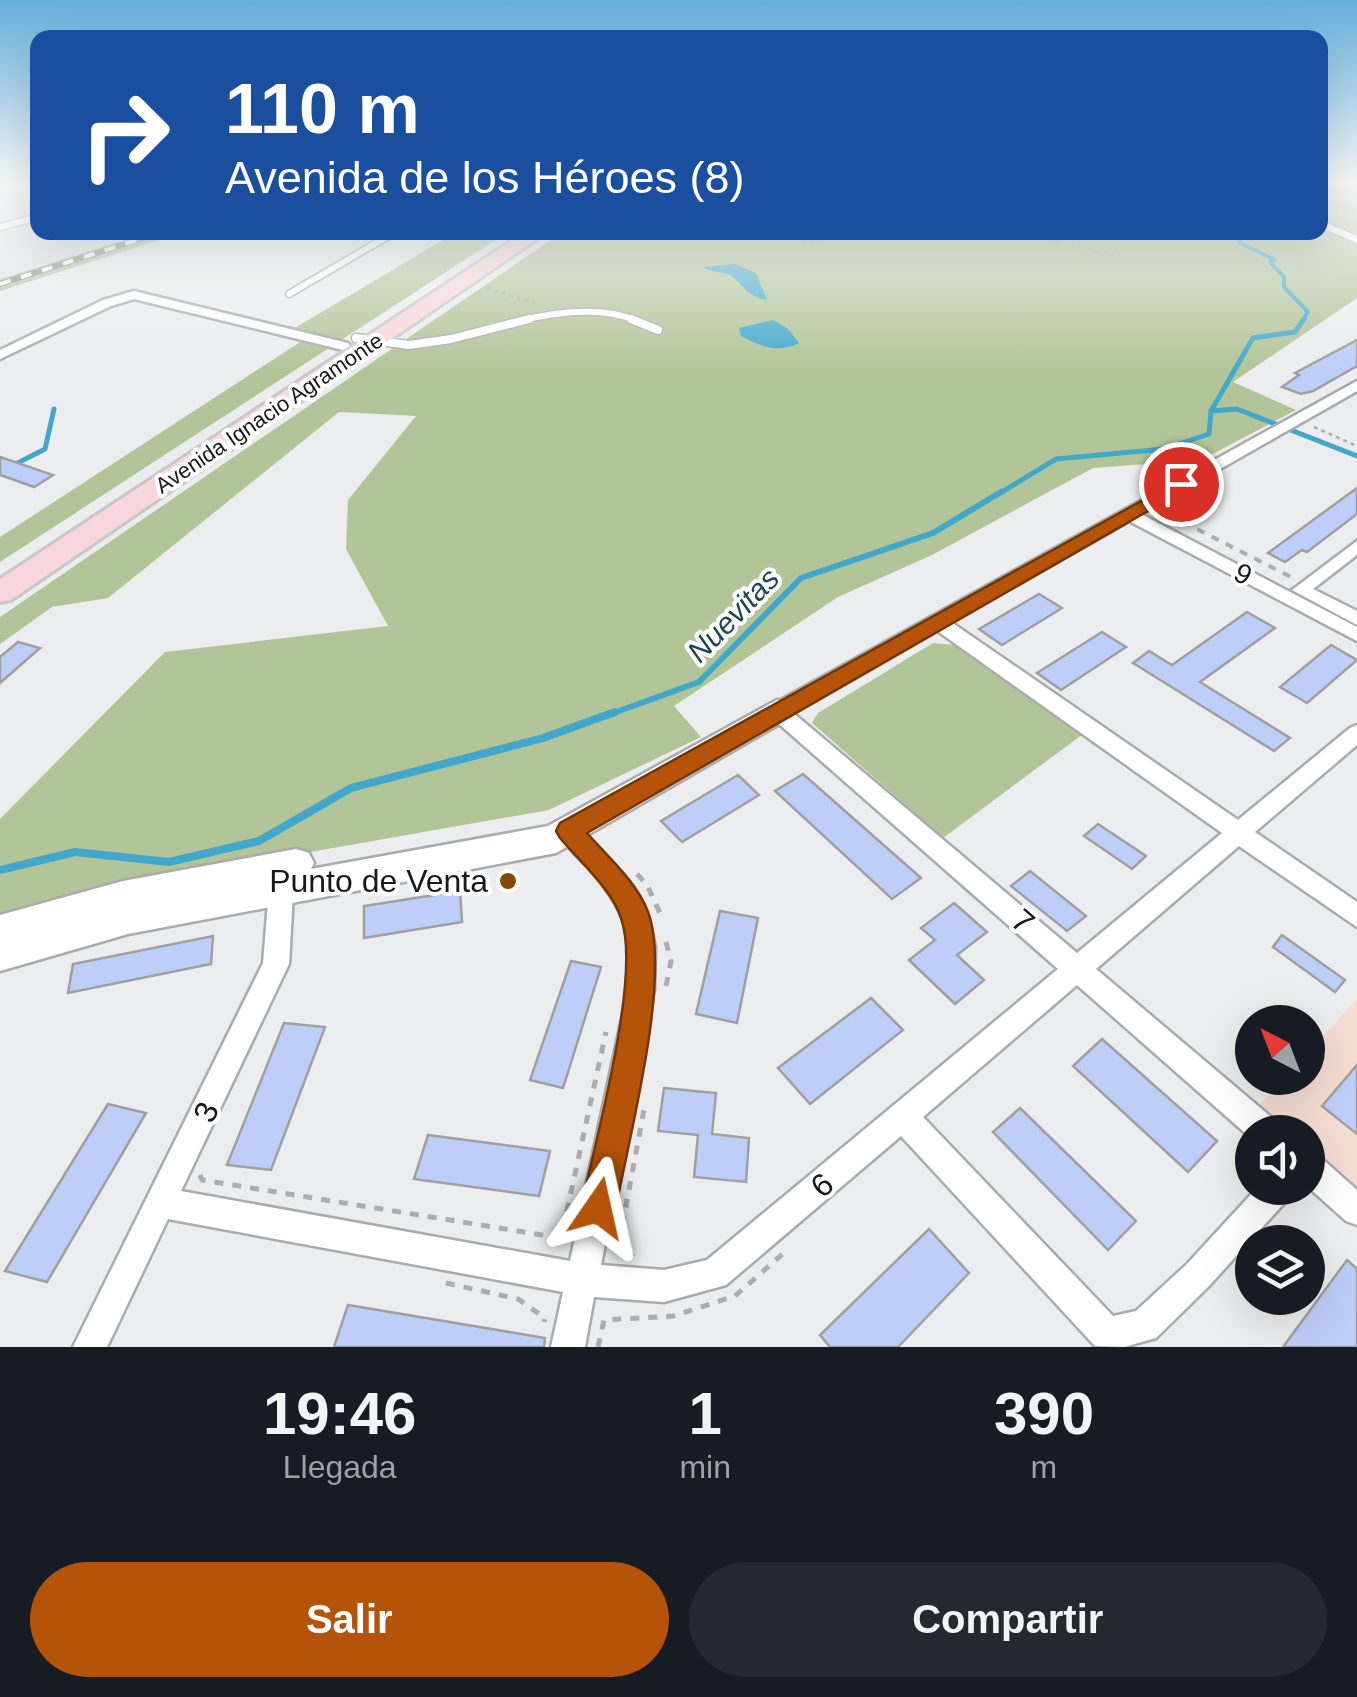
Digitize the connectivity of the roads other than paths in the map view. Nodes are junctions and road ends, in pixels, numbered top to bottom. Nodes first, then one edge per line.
1 (371, 246) edge
2 (498, 246) edge
3 (518, 246) edge
4 (289, 294) dead end
5 (658, 330) dead end
6 (359, 341) junction
7 (0, 355) edge
8 (1352, 392) edge
9 (1139, 508) junction
10 (1357, 546) edge
11 (0, 571) edge
12 (1304, 587) junction
13 (0, 593) edge
14 (1357, 619) edge
15 (936, 622) junction
16 (1357, 635) edge
17 (777, 711) junction
18 (1357, 734) edge
19 (569, 831) junction
20 (1238, 833) junction
21 (282, 876) junction
22 (1357, 916) edge
23 (0, 931) edge
24 (0, 954) edge
25 (1077, 967) junction
26 (1247, 1115) edge
27 (902, 1116) junction
28 (1325, 1182) edge
29 (163, 1203) junction
30 (1262, 1205) edge
31 (1357, 1210) edge
32 (584, 1280) junction
33 (555, 1340) edge
34 (90, 1347) edge

1 - 4 lane
2 - 6 main road, Avenida Ignacio Agramonte
3 - 6 main road, Avenida Ignacio Agramonte
5 - 6 lane
6 - 7 street
6 - 11 main road, Avenida Ignacio Agramonte
6 - 13 main road, Avenida Ignacio Agramonte
8 - 9 street
9 - 12 street, 9
9 - 15 street
9 - 16 street, 9
10 - 12 street
12 - 14 street, 9
15 - 17 street
15 - 20 street
17 - 19 street
17 - 25 street, 7
18 - 20 street, 6
19 - 21 street
19 - 32 street
20 - 22 street
20 - 25 street, 6
21 - 23 street
21 - 24 street
21 - 29 street, 3
25 - 26 street, 7
25 - 27 street, 6
27 - 30 street
27 - 32 street, 6
28 - 31 street
29 - 32 street, 6
29 - 34 street, 3
32 - 33 street

